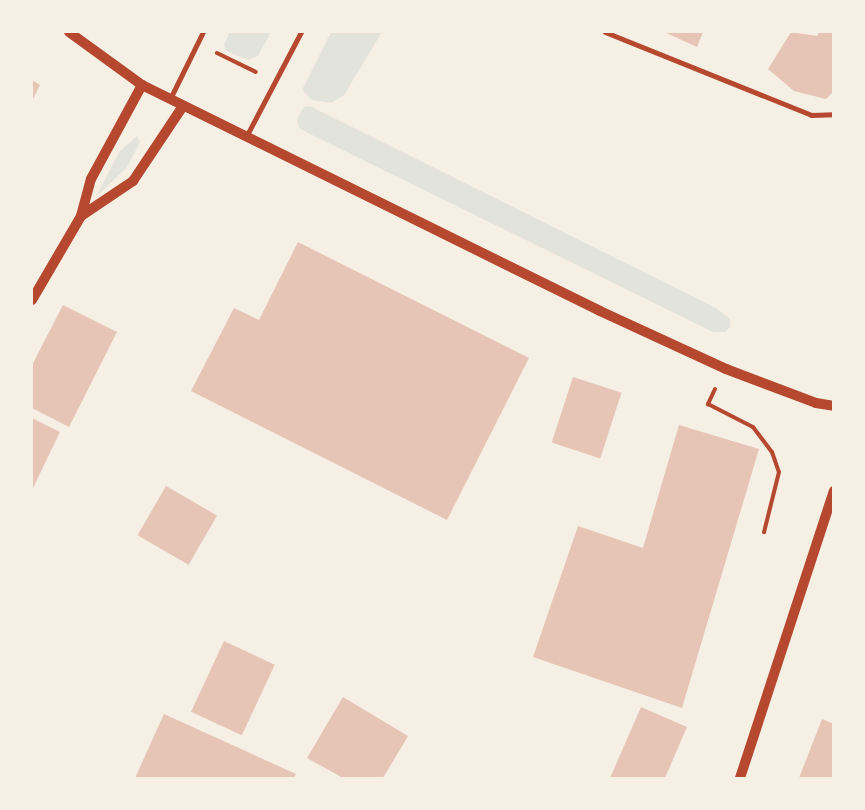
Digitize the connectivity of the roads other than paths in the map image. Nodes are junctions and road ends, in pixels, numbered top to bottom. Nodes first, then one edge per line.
1 (69, 32) edge
2 (203, 32) edge
3 (301, 32) edge
4 (605, 32) edge
5 (142, 85) junction
6 (170, 99) junction
7 (183, 106) junction
8 (834, 114) edge
9 (246, 137) junction
10 (81, 216) junction
11 (32, 300) edge
12 (834, 406) edge
13 (834, 490) edge
14 (740, 778) edge

1 - 5 street
2 - 6 lane
3 - 9 lane
4 - 8 street
5 - 6 street
5 - 10 street
6 - 7 street
7 - 9 street
7 - 10 street
9 - 12 street
10 - 11 street
13 - 14 street

